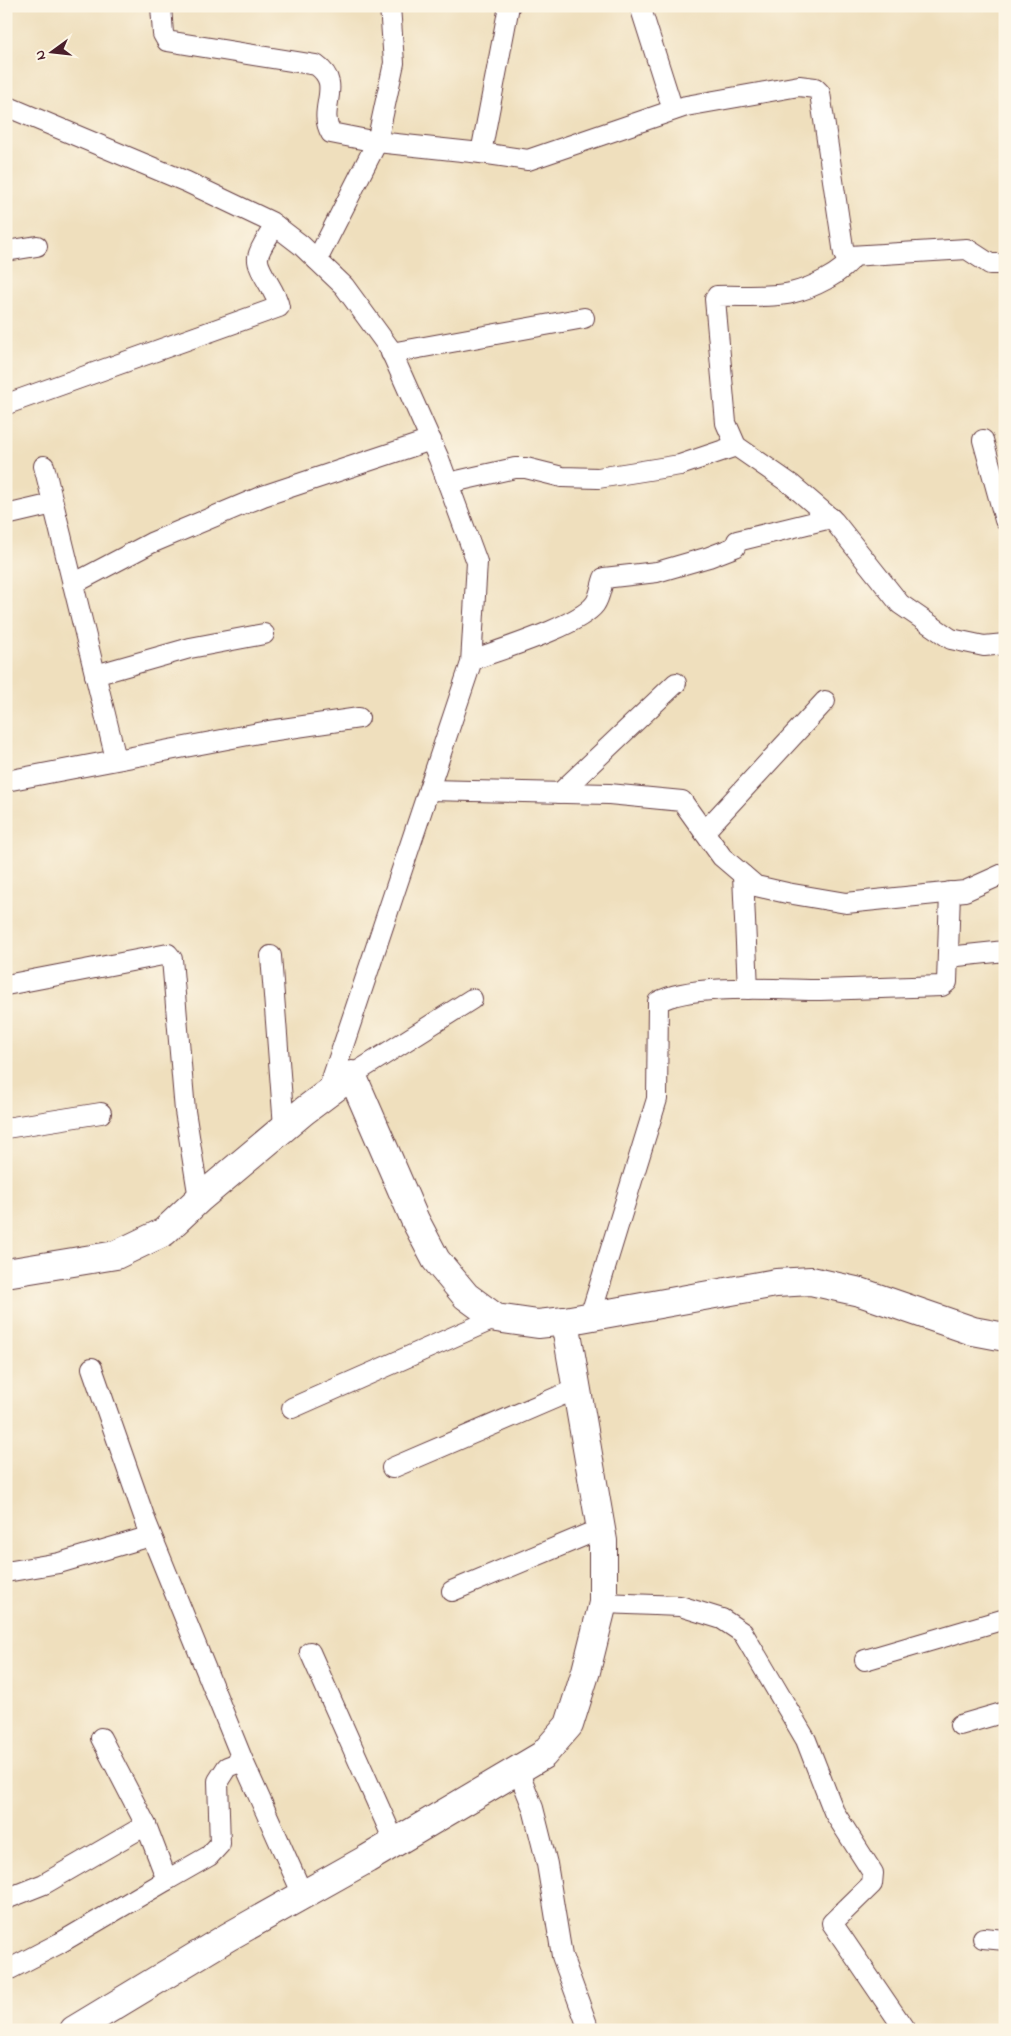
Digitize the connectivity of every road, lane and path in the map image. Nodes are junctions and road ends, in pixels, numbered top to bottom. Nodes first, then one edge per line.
1 (161, 6) edge
2 (390, 6) edge
3 (509, 6) edge
4 (640, 6) edge
5 (6, 106) edge
6 (673, 110) junction
7 (377, 142) junction
8 (481, 153) junction
9 (275, 226) junction
10 (37, 246) dead end
11 (6, 251) edge
12 (854, 256) junction
13 (317, 260) junction
14 (1005, 264) edge
15 (584, 318) dead end
16 (391, 353) junction
17 (7, 404) edge
18 (431, 440) junction
19 (983, 440) dead end
20 (736, 446) junction
21 (44, 466) dead end
22 (448, 483) junction
23 (53, 504) junction
24 (6, 515) edge
25 (831, 518) junction
26 (1005, 520) edge
27 (73, 584) junction
28 (264, 634) dead end
29 (1005, 644) edge
30 (472, 660) junction
31 (95, 675) junction
32 (676, 682) dead end
33 (825, 701) dead end
34 (359, 718) dead end
35 (116, 759) junction
36 (6, 781) edge
37 (430, 790) junction
38 (560, 793) junction
39 (704, 832) junction
40 (1005, 873) edge
41 (743, 875) junction
42 (950, 892) junction
43 (1005, 951) edge
44 (271, 956) dead end
45 (948, 957) junction
46 (6, 985) edge
47 (748, 989) junction
48 (472, 999) dead end
49 (352, 1075) junction
50 (328, 1092) junction
51 (101, 1113) dead end
52 (6, 1128) edge
53 (284, 1128) junction
54 (199, 1199) junction
55 (6, 1273) edge
56 (496, 1318) junction
57 (578, 1319) junction
58 (1005, 1337) edge
59 (92, 1368) dead end
60 (576, 1389) junction
61 (292, 1408) dead end
62 (392, 1468) dead end
63 (600, 1529) junction
64 (151, 1536) junction
65 (6, 1572) edge
66 (452, 1591) dead end
67 (603, 1602) junction
68 (1005, 1619) edge
69 (310, 1652) dead end
70 (865, 1660) dead end
71 (1005, 1712) edge
72 (960, 1725) dead end
73 (101, 1738) dead end
74 (243, 1761) junction
75 (518, 1770) junction
76 (146, 1825) junction
77 (395, 1843) junction
78 (168, 1880) junction
79 (303, 1895) junction
80 (6, 1899) edge
81 (983, 1938) dead end
82 (1005, 1940) edge
83 (6, 1971) edge
84 (74, 2030) edge
85 (589, 2030) edge
86 (904, 2030) edge

1 - 7 street
2 - 7 street
3 - 8 street
4 - 6 street
5 - 9 street
6 - 8 street
6 - 12 street
7 - 8 street
7 - 13 street
9 - 13 street
9 - 17 street
10 - 11 street
12 - 14 street
12 - 20 street
13 - 16 street
15 - 16 street
16 - 18 street
18 - 22 street
18 - 27 street
19 - 26 street
20 - 22 street
20 - 25 street
21 - 23 street
22 - 30 street
23 - 24 street
23 - 27 street
25 - 29 street
25 - 30 street
27 - 31 street
28 - 31 street
30 - 37 street
31 - 35 street
32 - 38 street
33 - 39 street
34 - 35 street
35 - 36 street
37 - 38 street
37 - 50 street
38 - 39 street
39 - 41 street
40 - 42 street
41 - 42 street
41 - 47 street
42 - 45 street
43 - 45 street
44 - 53 street
45 - 47 street
46 - 54 street
47 - 57 street
48 - 49 street
49 - 50 street
49 - 56 street
50 - 53 street
51 - 52 street
53 - 54 street
54 - 55 street
56 - 57 street
56 - 61 street
57 - 58 street
57 - 60 street
59 - 64 street
60 - 62 street
60 - 63 street
63 - 66 street
63 - 67 street
64 - 65 street
64 - 74 street
67 - 75 street
67 - 86 street
68 - 70 street
69 - 77 street
71 - 72 street
73 - 76 street
74 - 78 street
74 - 79 street
75 - 77 street
75 - 85 street
76 - 78 street
76 - 80 street
77 - 79 street
78 - 83 street
79 - 84 street
81 - 82 street

